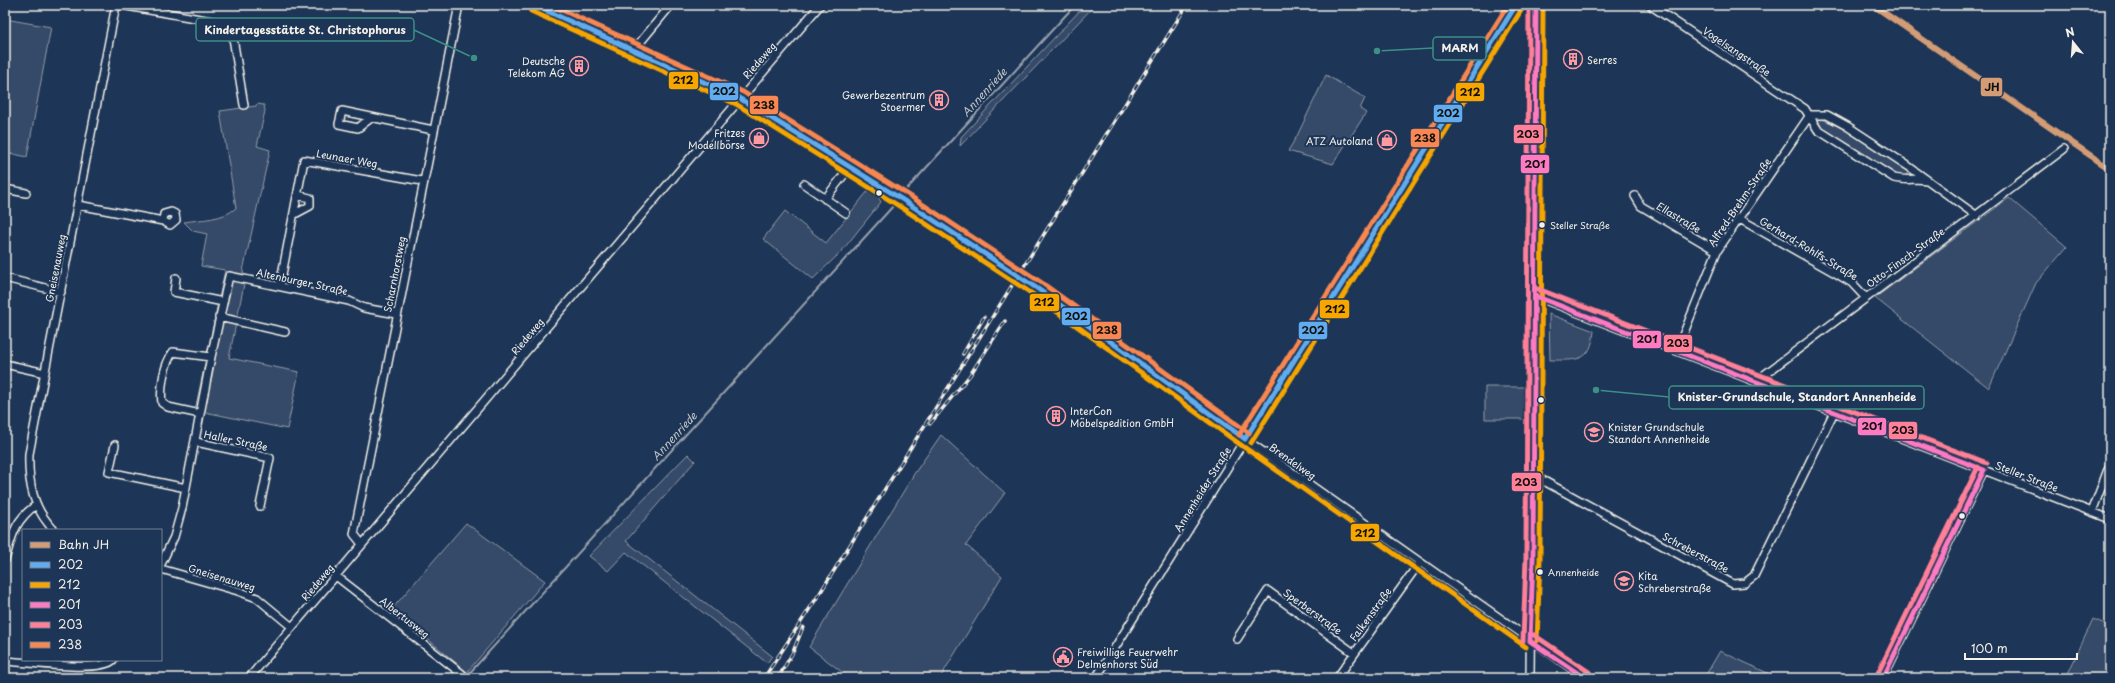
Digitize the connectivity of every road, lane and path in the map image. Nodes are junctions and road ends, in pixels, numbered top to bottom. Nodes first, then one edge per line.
1 (116, 5) edge
2 (121, 5) edge
3 (459, 5) edge
4 (534, 5) edge
5 (671, 5) edge
6 (820, 5) edge
7 (1516, 5) edge
8 (1536, 5) edge
9 (1650, 5) edge
10 (633, 51) junction
11 (739, 98) junction
12 (244, 105) dead end
13 (1810, 115) junction
14 (371, 118) dead end
15 (433, 130) junction
16 (2064, 149) dead end
17 (850, 167) junction
18 (1927, 180) junction
19 (422, 181) junction
20 (804, 184) dead end
21 (5, 189) edge
22 (26, 193) dead end
23 (298, 195) junction
24 (1634, 196) dead end
25 (825, 199) junction
26 (78, 205) junction
27 (846, 213) dead end
28 (295, 214) junction
29 (1977, 216) junction
30 (1738, 218) junction
31 (163, 221) dead end
32 (1717, 251) junction
33 (5, 278) edge
34 (176, 278) dead end
35 (280, 285) junction
36 (61, 292) junction
37 (1534, 296) junction
38 (1866, 298) junction
39 (223, 302) junction
40 (397, 314) junction
41 (219, 317) junction
42 (285, 332) dead end
43 (1676, 350) junction
44 (211, 357) junction
45 (5, 364) edge
46 (45, 373) junction
47 (1756, 381) junction
48 (1834, 412) junction
49 (200, 414) junction
50 (1245, 439) junction
51 (196, 442) junction
52 (115, 445) dead end
53 (2110, 464) edge
54 (1984, 470) junction
55 (1533, 475) junction
56 (186, 488) junction
57 (36, 505) junction
58 (260, 506) dead end
59 (2092, 512) junction
60 (2110, 519) edge
61 (53, 529) edge
62 (362, 544) junction
63 (5, 560) edge
64 (162, 562) edge
65 (1420, 562) junction
66 (162, 570) edge
67 (336, 576) junction
68 (292, 627) junction
69 (1237, 639) dead end
70 (1530, 640) junction
71 (1354, 653) junction
72 (5, 661) edge
73 (112, 661) edge
74 (462, 674) dead end
75 (249, 678) edge
76 (1096, 678) edge
77 (1337, 678) edge
78 (1530, 678) edge
79 (1585, 678) edge
80 (1883, 678) edge

1 - 26 street, Gneisenauweg
2 - 12 street
3 - 15 street, Scharnhorstweg
4 - 10 street, Brendelweg
5 - 10 street
6 - 11 street, Riedeweg
7 - 50 street, Annenheider Straße
8 - 37 street
9 - 13 street, Vogelsangstraße
10 - 11 street, Brendelweg
11 - 17 street, Brendelweg
11 - 62 street, Riedeweg
13 - 18 street
13 - 18 street, Vogelsangstraße
13 - 30 street, Alfred-Brehm-Straße
14 - 15 street
15 - 19 street, Scharnhorstweg
16 - 29 street, Otto-Finsch-Straße
17 - 25 street
17 - 50 street, Brendelweg
18 - 29 street
19 - 23 street, Leunaer Weg
19 - 40 street, Scharnhorstweg
20 - 25 street
21 - 22 street
23 - 28 street, Leunaer Weg
23 - 28 street
24 - 32 street, Ellastraße
25 - 27 street
26 - 31 street
26 - 36 street, Gneisenauweg
28 - 35 street, Leunaer Weg
29 - 38 street, Otto-Finsch-Straße
30 - 32 street, Alfred-Brehm-Straße
30 - 38 street, Gerhard-Rohlfs-Straße
32 - 43 street, Alfred-Brehm-Straße
33 - 36 street
34 - 39 street
35 - 39 street, Altenburger Straße
35 - 40 street, Altenburger Straße
36 - 46 street, Gneisenauweg
37 - 43 street, Steller Straße
37 - 55 street
38 - 47 street, Otto-Finsch-Straße
39 - 41 street, Altenburger Straße
40 - 62 street, Scharnhorstweg
41 - 42 street
41 - 44 street, Altenburger Straße
43 - 47 street, Steller Straße
44 - 49 street, Altenburger Straße
44 - 49 street
45 - 46 street
46 - 57 street, Gneisenauweg
47 - 48 street, Steller Straße
48 - 54 street, Steller Straße
48 - 55 street, Schreberstraße
49 - 51 street, Altenburger Straße
50 - 65 street, Brendelweg
50 - 76 street, Annenheider Straße
51 - 56 street, Altenburger Straße
51 - 58 street, Haller Straße
52 - 56 street
53 - 59 street
54 - 59 street, Steller Straße
54 - 80 street
55 - 70 street
56 - 64 street, Altenburger Straße
57 - 61 street, Gneisenauweg
57 - 63 street
59 - 60 street, Steller Straße
62 - 67 street, Riedeweg
65 - 70 street, Brendelweg
65 - 71 street, Falkenstraße
66 - 68 street, Gneisenauweg
67 - 68 street, Riedeweg
67 - 74 street, Albertusweg
68 - 75 street, Riedeweg
69 - 71 street, Sperberstraße
70 - 78 street
70 - 79 street, Brendelweg
71 - 77 street, Falkenstraße
72 - 73 street

